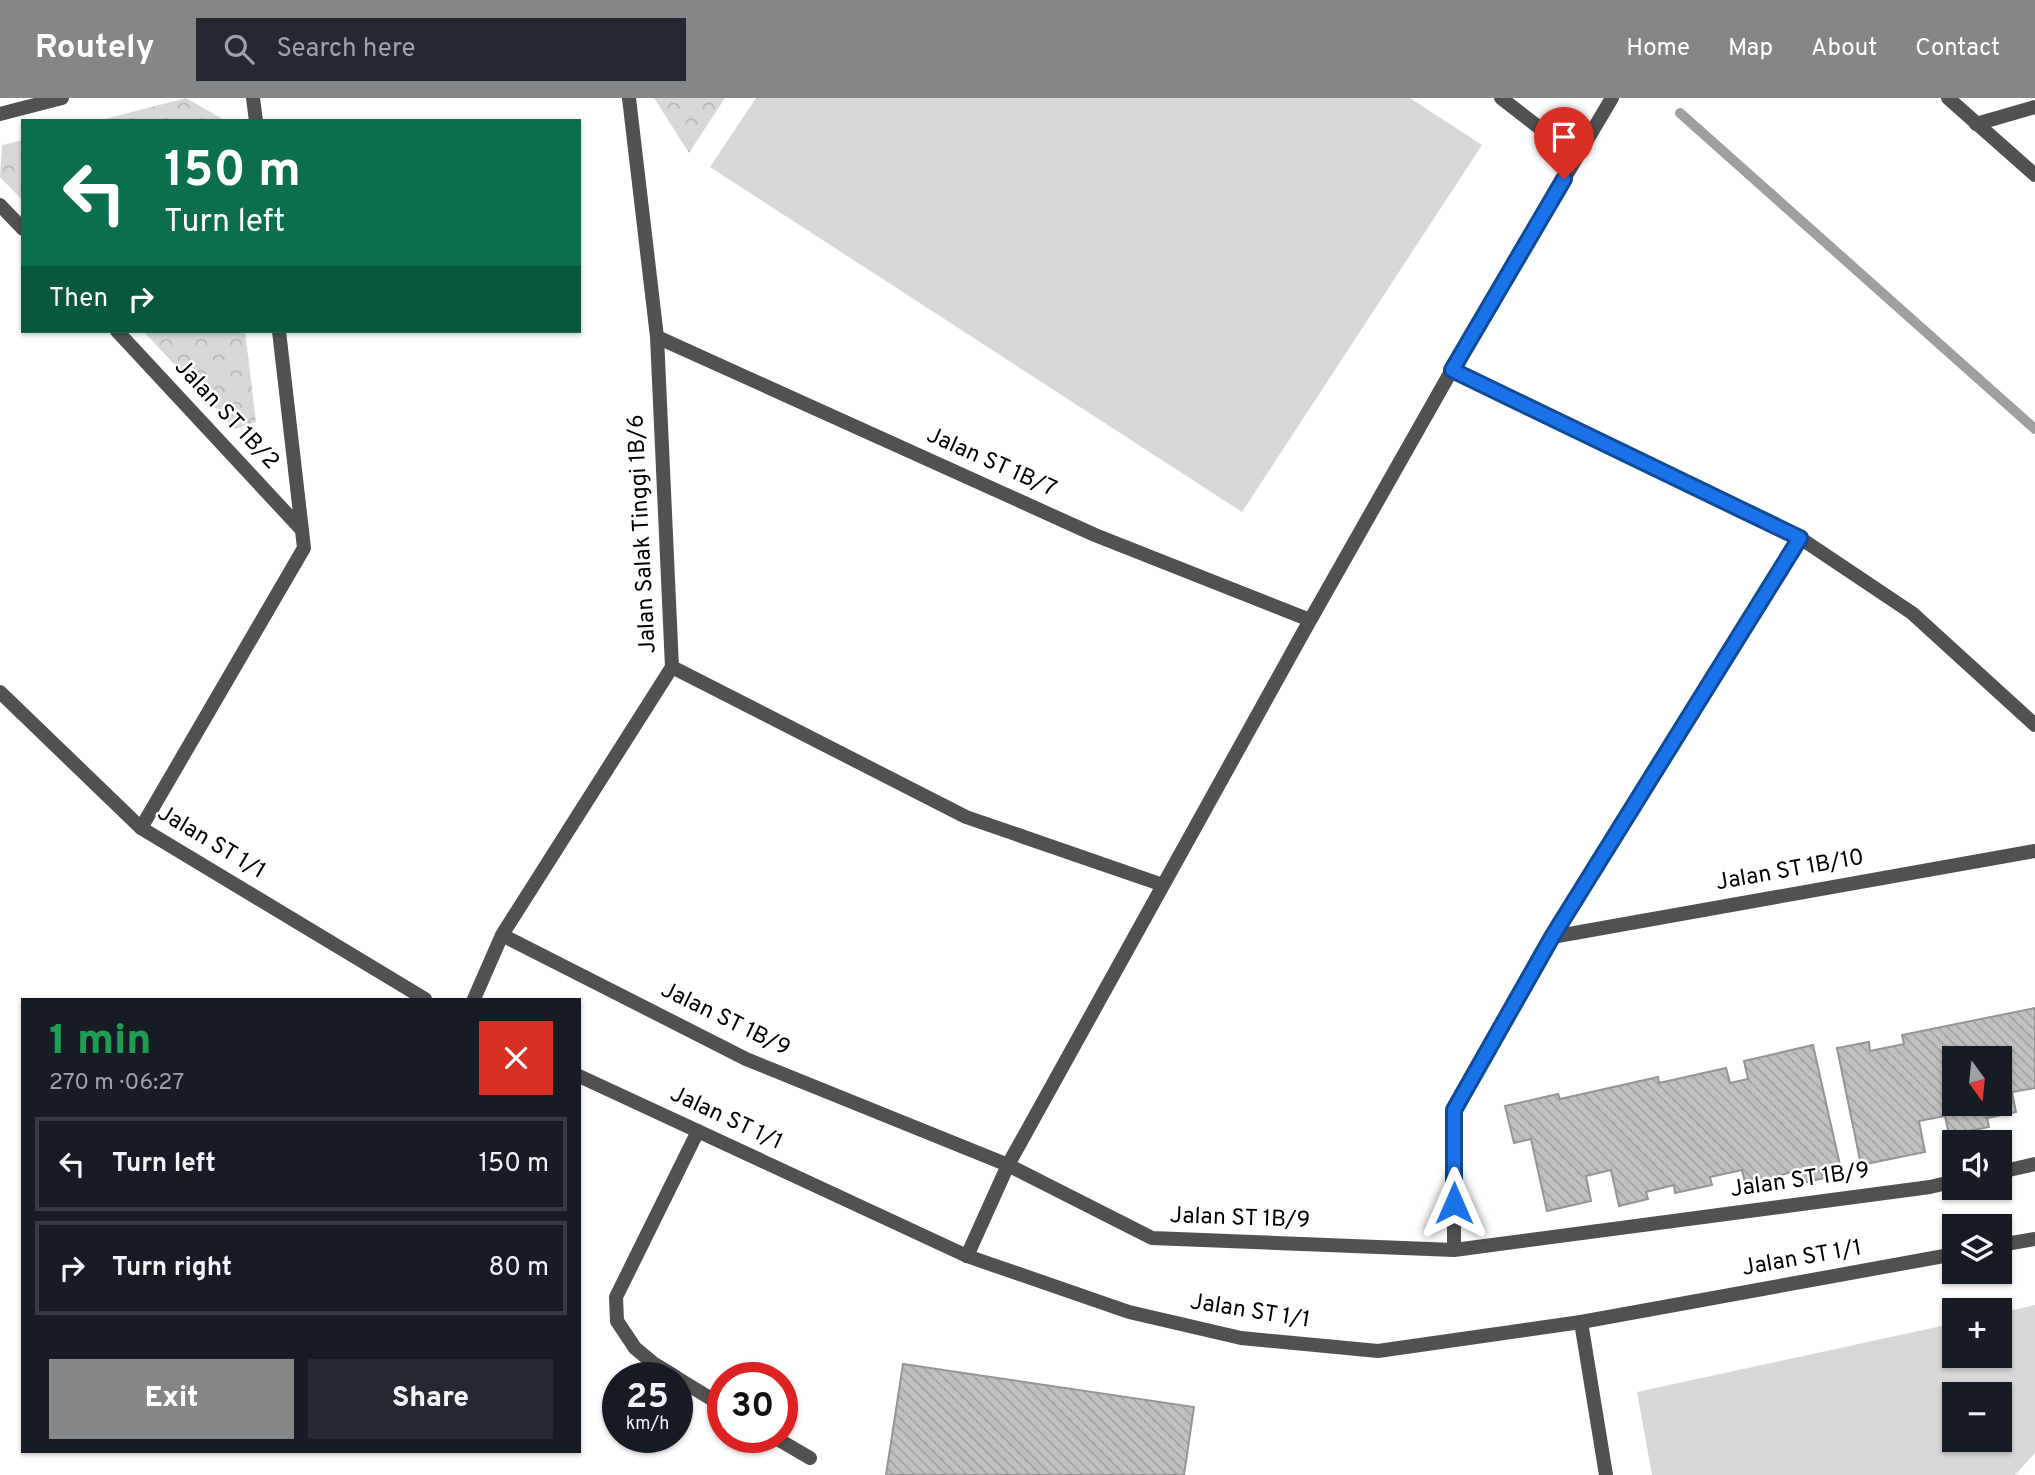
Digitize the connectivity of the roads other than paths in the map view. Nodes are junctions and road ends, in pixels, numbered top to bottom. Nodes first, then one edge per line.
1 (62, 98) edge
2 (253, 98) edge
3 (629, 98) edge
4 (1501, 98) edge
5 (1612, 98) edge
6 (1948, 98) edge
7 (2035, 107) edge
8 (0, 114) edge
9 (256, 119) edge
10 (1976, 124) junction
11 (1577, 157) junction
12 (2035, 175) edge
13 (0, 205) edge
14 (21, 227) edge
15 (119, 333) edge
16 (279, 333) edge
17 (657, 337) junction
18 (1452, 370) junction
19 (302, 530) junction
20 (1800, 538) junction
21 (1310, 620) junction
22 (672, 667) junction
23 (0, 692) edge
24 (2035, 725) edge
25 (141, 828) junction
26 (2035, 851) edge
27 (1163, 885) junction
28 (502, 935) junction
29 (1552, 937) junction
30 (423, 998) edge
31 (474, 998) edge
32 (581, 1077) edge
33 (698, 1131) junction
34 (2035, 1164) edge
35 (1008, 1165) junction
36 (2012, 1169) edge
37 (1942, 1184) edge
38 (2035, 1239) edge
39 (2012, 1243) edge
40 (1454, 1250) junction
41 (967, 1256) junction
42 (1942, 1256) edge
43 (1581, 1322) junction
44 (652, 1362) edge
45 (798, 1451) edge
46 (810, 1458) dead end
47 (1606, 1475) edge

1 - 8 street
2 - 9 street
3 - 17 street, Jalan Salak Tinggi 1B/6
4 - 11 street
5 - 11 street
6 - 10 street
7 - 10 street
10 - 12 street
11 - 18 street
13 - 14 street
15 - 19 street, Jalan ST 1B/2
16 - 19 street
17 - 21 street, Jalan ST 1B/7
17 - 22 street, Jalan Salak Tinggi 1B/6
18 - 20 street
18 - 21 street
19 - 25 street
20 - 24 street
20 - 29 street
21 - 27 street
22 - 27 street
22 - 28 street, Jalan Salak Tinggi 1B/6
23 - 25 street, Jalan ST 1/1
25 - 30 street, Jalan ST 1/1
26 - 29 street, Jalan ST 1B/10
27 - 35 street
28 - 31 street, Jalan Salak Tinggi 1B/6
28 - 35 street, Jalan ST 1B/9
29 - 40 street
32 - 33 street, Jalan ST 1/1
33 - 41 street, Jalan ST 1/1
33 - 44 street
34 - 36 street
35 - 40 street, Jalan ST 1B/9
35 - 41 street
37 - 40 street, Jalan ST 1B/9
38 - 39 street
41 - 43 street, Jalan ST 1/1
42 - 43 street, Jalan ST 1/1
43 - 47 street
45 - 46 street

